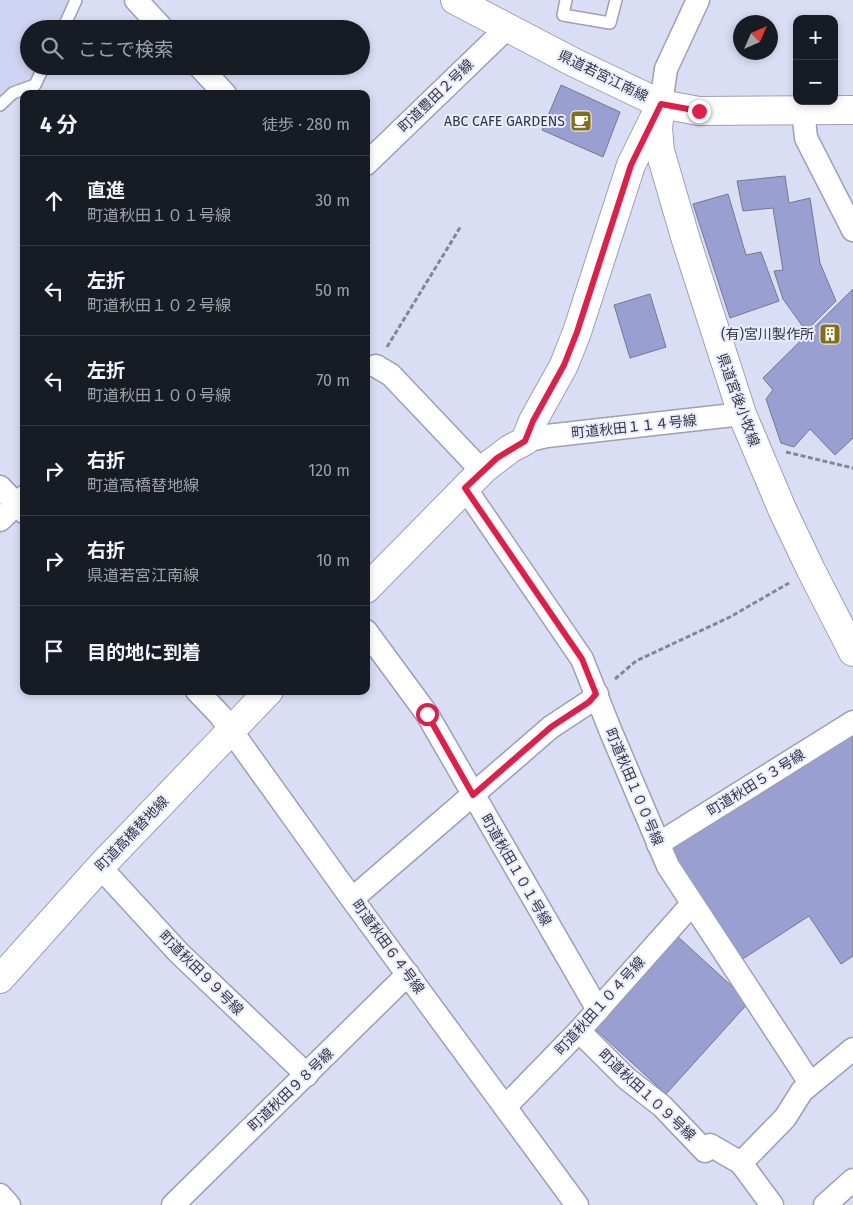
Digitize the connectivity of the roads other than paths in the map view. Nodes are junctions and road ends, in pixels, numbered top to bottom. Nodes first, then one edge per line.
1 (76, 0) edge
2 (136, 0) edge
3 (455, 0) edge
4 (566, 0) edge
5 (616, 0) edge
6 (698, 0) edge
7 (66, 20) edge
8 (155, 20) edge
9 (507, 28) junction
10 (40, 75) edge
11 (207, 75) edge
12 (20, 90) edge
13 (21, 90) edge
14 (221, 90) edge
15 (661, 104) junction
16 (0, 105) edge
17 (803, 110) junction
18 (853, 110) edge
19 (370, 160) edge
20 (853, 230) edge
21 (376, 366) road end
22 (742, 414) junction
23 (525, 441) junction
24 (473, 480) junction
25 (0, 488) edge
26 (20, 504) edge
27 (20, 506) edge
28 (0, 520) edge
29 (370, 585) edge
30 (370, 636) edge
31 (853, 652) edge
32 (596, 694) junction
33 (201, 695) edge
34 (265, 695) edge
35 (853, 722) edge
36 (231, 730) junction
37 (473, 795) junction
38 (658, 844) junction
39 (100, 867) junction
40 (352, 899) junction
41 (692, 904) junction
42 (408, 974) junction
43 (0, 979) edge
44 (598, 1010) junction
45 (579, 1031) junction
46 (853, 1049) edge
47 (307, 1075) junction
48 (810, 1083) junction
49 (505, 1106) junction
50 (741, 1163) junction
51 (853, 1180) edge
52 (0, 1195) edge
53 (567, 1201) edge
54 (9, 1205) edge
55 (173, 1205) edge
56 (772, 1205) edge
57 (825, 1205) edge

1 - 7 lane
2 - 8 street
3 - 9 main road, 県道若宮江南線
4 - 5 lane
6 - 15 street
9 - 15 main road, 県道若宮江南線
9 - 19 street, 町道豊田２号線
10 - 13 lane
11 - 14 street
12 - 16 lane
15 - 17 main road, 県道若宮江南線
15 - 22 main road, 県道宮後小牧線
15 - 23 main road
17 - 18 main road, 県道若宮江南線
17 - 20 street
21 - 24 street, 町道秋田１００号線
22 - 23 street, 町道秋田１１４号線
22 - 31 main road, 県道宮後小牧線
23 - 24 main road
24 - 29 main road
24 - 32 street, 町道秋田１００号線
25 - 26 street
27 - 28 street
30 - 37 street, 町道秋田１０１号線
32 - 37 street
32 - 38 street, 町道秋田１００号線
33 - 36 street, 町道秋田６４号線
34 - 36 main road, 町道高橋替地線
35 - 38 street, 町道秋田５３号線
36 - 39 main road, 町道高橋替地線
36 - 40 street, 町道秋田６４号線
37 - 40 street
37 - 44 street, 町道秋田１０１号線
38 - 41 street, 町道秋田１００号線
39 - 43 main road, 町道高橋替地線
39 - 47 street, 町道秋田９９号線
40 - 42 street, 町道秋田６４号線
41 - 44 street, 町道秋田１０４号線
41 - 48 street, 町道秋田１００号線
42 - 47 street, 町道秋田９８号線
42 - 49 street, 町道秋田６４号線
44 - 45 street, 町道秋田１０４号線
45 - 49 street, 町道秋田１０４号線
45 - 50 street, 町道秋田１０９号線
46 - 48 street
47 - 55 street, 町道秋田９８号線
48 - 50 street
49 - 53 street, 町道秋田６４号線
50 - 56 street
51 - 57 street
52 - 54 street

